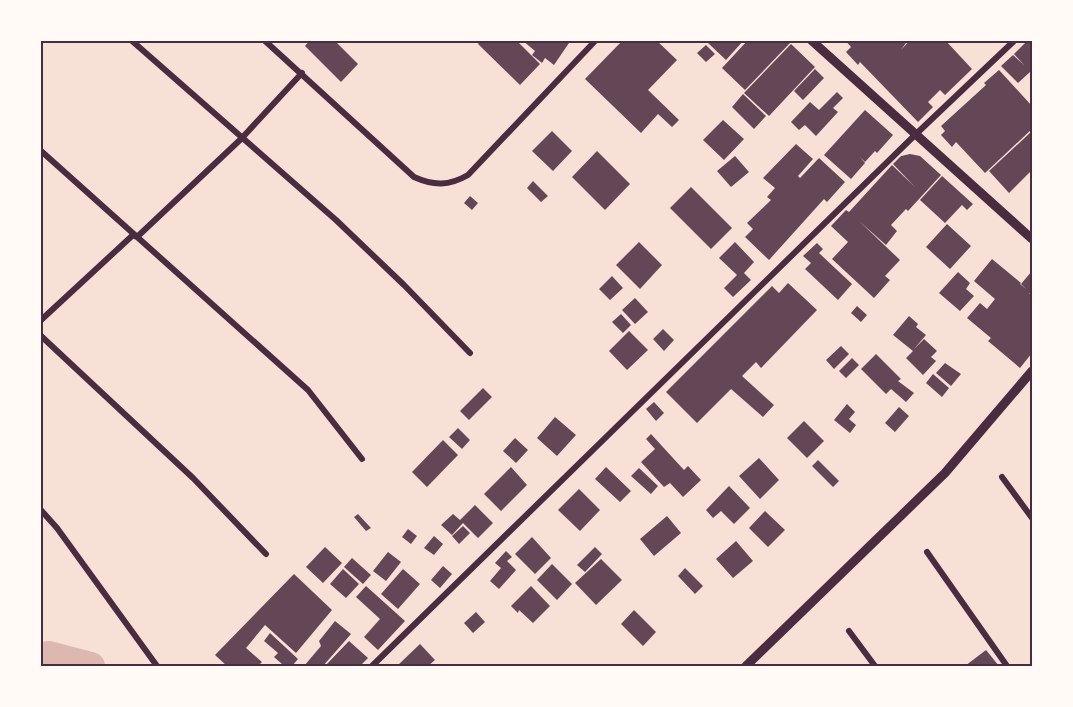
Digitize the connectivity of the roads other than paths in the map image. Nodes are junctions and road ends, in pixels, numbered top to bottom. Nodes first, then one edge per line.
1 (131, 40) edge
2 (264, 40) edge
3 (596, 40) edge
4 (810, 40) edge
5 (1015, 40) edge
6 (302, 73) junction
7 (915, 135) junction
8 (241, 139) junction
9 (40, 150) edge
10 (137, 237) junction
11 (1032, 239) edge
12 (40, 321) edge
13 (40, 335) edge
14 (470, 353) dead end
15 (1032, 371) edge
16 (362, 459) dead end
17 (1002, 477) dead end
18 (40, 509) edge
19 (1032, 518) edge
20 (927, 552) dead end
21 (267, 554) dead end
22 (849, 631) dead end
23 (157, 666) edge
24 (372, 666) edge
25 (746, 666) edge
26 (875, 666) edge
27 (1007, 666) edge

1 - 8 street
2 - 6 street
3 - 6 street
4 - 7 street
5 - 7 street
6 - 8 street
7 - 11 street
7 - 24 street
8 - 10 street
8 - 14 street
9 - 10 street
10 - 12 street
10 - 16 street
13 - 21 street
15 - 25 street
17 - 19 street
18 - 23 street
20 - 27 street
22 - 26 street

